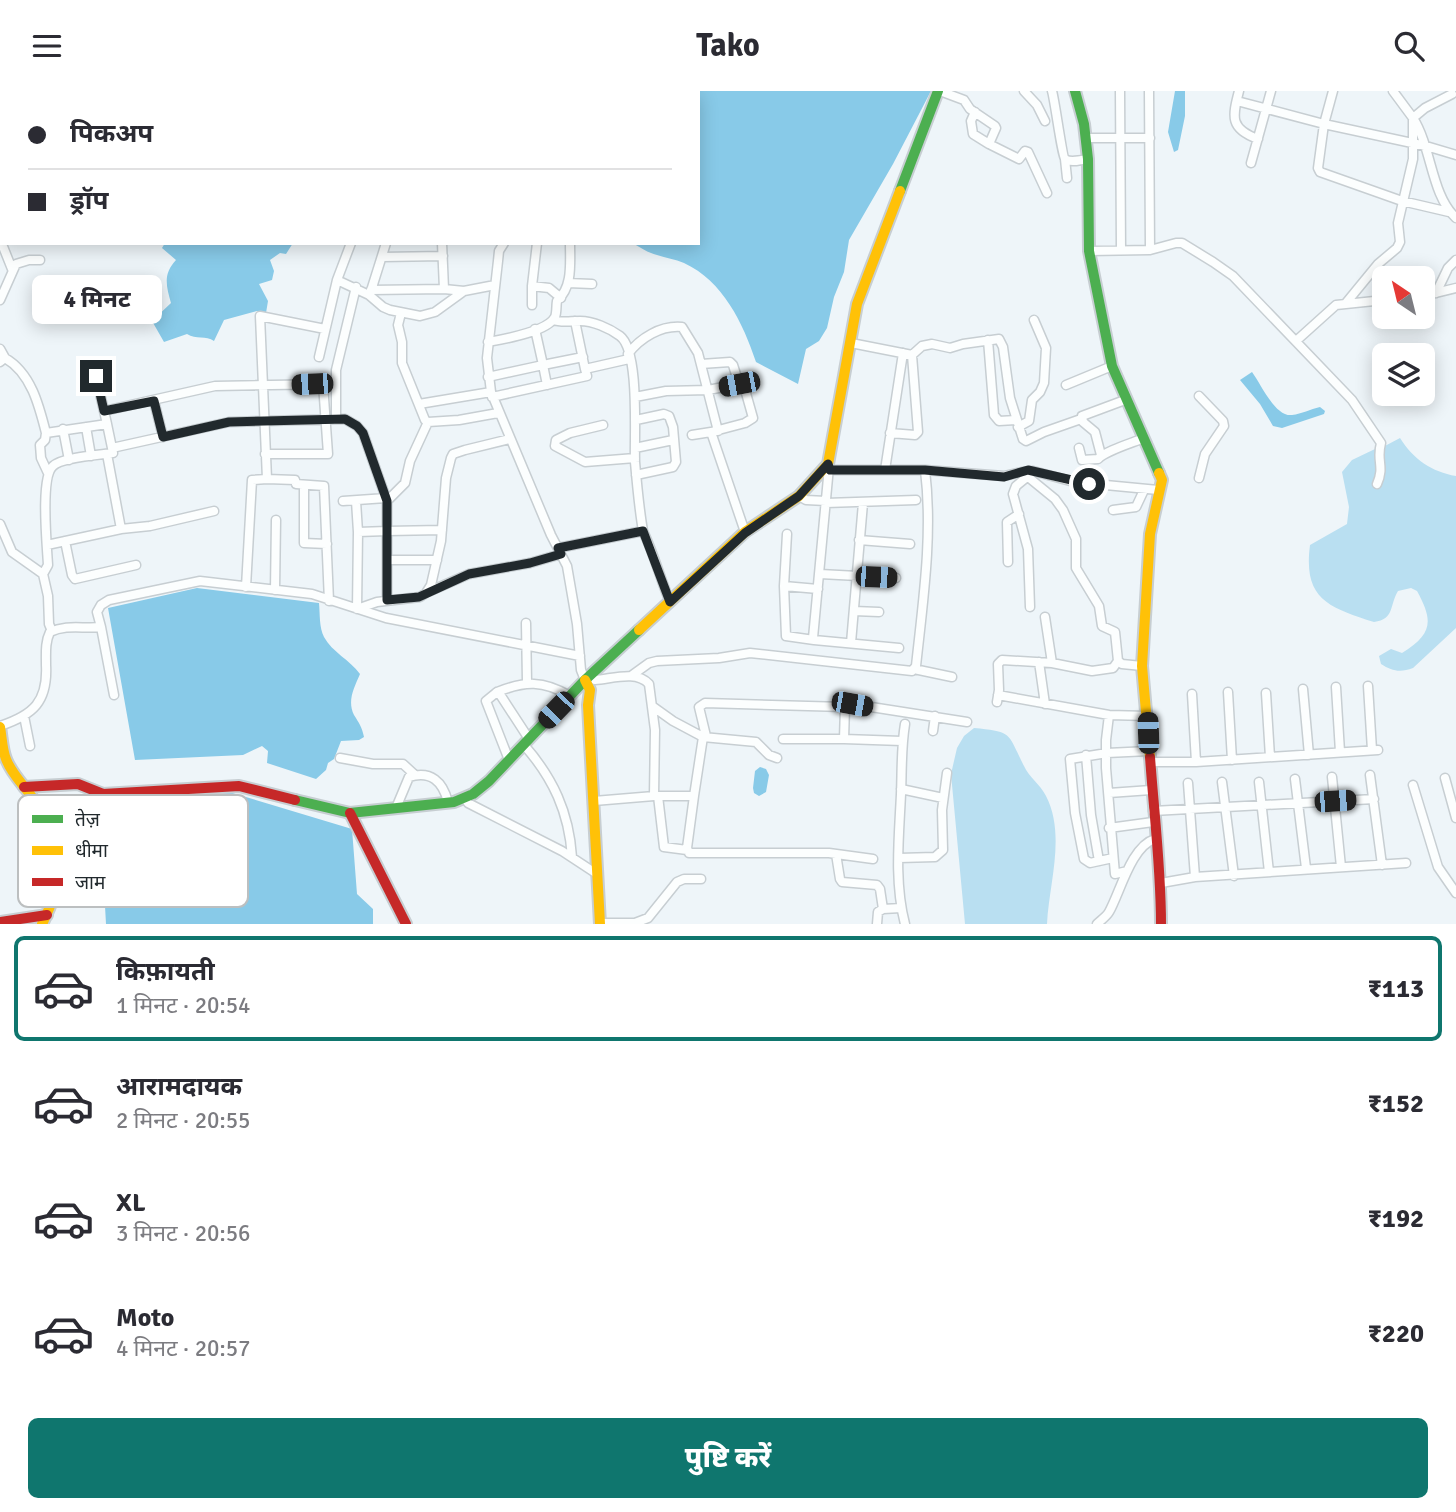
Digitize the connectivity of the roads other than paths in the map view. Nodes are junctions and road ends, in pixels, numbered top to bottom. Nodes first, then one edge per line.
1 (939, 91) edge
2 (1024, 91) edge
3 (1052, 91) edge
4 (1075, 91) edge
5 (1120, 91) edge
6 (1149, 91) edge
7 (1239, 91) edge
8 (1271, 91) edge
9 (1333, 91) edge
10 (1393, 91) edge
11 (1440, 91) edge
12 (1454, 95) edge
13 (1237, 101) junction
14 (1266, 109) junction
15 (975, 112) junction
16 (1413, 118) junction
17 (1045, 121) dead end
18 (1324, 124) junction
19 (1086, 138) junction
20 (1120, 138) junction
21 (1150, 138) junction
22 (1258, 139) junction
23 (1413, 143) junction
24 (989, 144) junction
25 (1426, 146) junction
26 (1456, 155) edge
27 (1065, 159) junction
28 (1088, 159) junction
29 (1251, 163) dead end
30 (1067, 178) dead end
31 (1047, 193) dead end
32 (1402, 201) junction
33 (1453, 215) edge
34 (2, 245) edge
35 (350, 245) edge
36 (385, 245) edge
37 (442, 245) edge
38 (502, 245) edge
39 (537, 245) edge
40 (570, 245) edge
41 (1121, 250) junction
42 (1150, 250) junction
43 (1089, 251) junction
44 (443, 256) junction
45 (382, 257) junction
46 (40, 260) dead end
47 (1456, 260) edge
48 (12, 269) junction
49 (337, 280) junction
50 (568, 283) junction
51 (592, 284) dead end
52 (495, 285) junction
53 (532, 286) junction
54 (356, 287) junction
55 (1456, 288) edge
56 (443, 289) junction
57 (464, 291) junction
58 (370, 292) junction
59 (1436, 293) joint
60 (561, 298) junction
61 (0, 300) edge
62 (1372, 301) edge
63 (1346, 303) junction
64 (532, 305) dead end
65 (401, 313) junction
66 (553, 320) junction
67 (1034, 320) dead end
68 (575, 321) junction
69 (325, 329) junction
70 (535, 329) junction
71 (622, 337) junction
72 (645, 337) junction
73 (988, 340) junction
74 (1296, 341) junction
75 (488, 342) junction
76 (851, 343) junction
77 (903, 353) junction
78 (912, 355) junction
79 (2, 356) edge
80 (583, 356) junction
81 (319, 357) dead end
82 (628, 357) junction
83 (701, 364) junction
84 (543, 365) junction
85 (1112, 366) junction
86 (585, 369) junction
87 (96, 376) dead end
88 (488, 377) junction
89 (323, 384) junction
90 (336, 384) junction
91 (739, 384) junction
92 (261, 385) junction
93 (547, 385) junction
94 (1066, 385) dead end
95 (708, 390) junction
96 (491, 394) junction
97 (1199, 396) dead end
98 (635, 397) junction
99 (1125, 400) junction
100 (154, 401) junction
101 (419, 404) junction
102 (104, 411) junction
103 (498, 413) junction
104 (331, 419) junction
105 (1081, 419) junction
106 (636, 420) junction
107 (264, 421) junction
108 (428, 422) junction
109 (107, 424) junction
110 (1017, 424) junction
111 (603, 425) dead end
112 (86, 427) junction
113 (63, 429) junction
114 (714, 431) junction
115 (46, 433) junction
116 (890, 433) junction
117 (692, 435) dead end
118 (163, 437) junction
119 (1144, 437) junction
120 (510, 439) junction
121 (673, 440) junction
122 (635, 448) junction
123 (1079, 448) dead end
124 (109, 451) junction
125 (265, 454) junction
126 (1101, 455) junction
127 (92, 456) junction
128 (635, 458) junction
129 (68, 460) junction
130 (829, 467) junction
131 (885, 470) junction
132 (925, 470) junction
133 (48, 473) junction
134 (1024, 474) junction
135 (636, 475) junction
136 (1199, 478) dead end
137 (267, 479) junction
138 (1377, 484) dead end
139 (304, 486) junction
140 (1143, 490) junction
141 (1158, 490) junction
142 (799, 496) junction
143 (387, 499) junction
144 (916, 500) dead end
145 (343, 501) dead end
146 (356, 501) junction
147 (826, 502) junction
148 (863, 503) junction
149 (1113, 510) dead end
150 (214, 511) dead end
151 (1019, 514) junction
152 (276, 520) dead end
153 (0, 524) edge
154 (121, 529) junction
155 (442, 530) junction
156 (387, 531) junction
157 (643, 531) junction
158 (358, 532) junction
159 (745, 533) junction
160 (787, 534) dead end
161 (859, 540) junction
162 (65, 541) junction
163 (327, 544) junction
164 (910, 544) dead end
165 (47, 545) junction
166 (559, 551) junction
167 (387, 560) junction
168 (437, 560) junction
169 (1008, 562) dead end
170 (136, 565) dead end
171 (43, 574) junction
172 (820, 574) junction
173 (857, 576) junction
174 (896, 578) dead end
175 (784, 586) junction
176 (246, 587) junction
177 (818, 589) junction
178 (275, 590) junction
179 (426, 593) junction
180 (387, 600) junction
181 (329, 601) junction
182 (670, 602) junction
183 (1030, 607) dead end
184 (357, 609) junction
185 (854, 611) junction
186 (879, 611) dead end
187 (1045, 617) dead end
188 (526, 623) dead end
189 (101, 627) junction
190 (52, 631) junction
191 (814, 640) junction
192 (851, 643) junction
193 (527, 647) junction
194 (899, 648) dead end
195 (580, 656) junction
196 (1118, 661) junction
197 (1039, 662) junction
198 (1052, 663) junction
199 (1142, 666) junction
200 (914, 669) junction
201 (631, 676) junction
202 (952, 677) dead end
203 (591, 681) junction
204 (527, 682) junction
205 (1368, 686) dead end
206 (1336, 687) dead end
207 (1303, 689) dead end
208 (497, 692) junction
209 (1228, 692) dead end
210 (1266, 693) dead end
211 (1192, 694) dead end
212 (114, 695) dead end
213 (570, 696) junction
214 (1045, 704) junction
215 (652, 706) junction
216 (845, 707) junction
217 (1109, 715) junction
218 (24, 716) junction
219 (935, 716) junction
220 (1148, 716) junction
221 (967, 722) dead end
222 (905, 724) dead end
223 (0, 727) edge
224 (933, 731) dead end
225 (704, 736) junction
226 (783, 739) dead end
227 (844, 739) junction
228 (902, 741) junction
229 (526, 742) junction
230 (30, 747) dead end
231 (1107, 753) junction
232 (1340, 753) junction
233 (1086, 755) junction
234 (1309, 755) junction
235 (1149, 757) junction
236 (1270, 757) junction
237 (340, 758) dead end
238 (777, 758) dead end
239 (509, 760) junction
240 (1232, 760) junction
241 (1196, 762) junction
242 (947, 773) dead end
243 (415, 775) junction
244 (1370, 775) dead end
245 (1332, 777) dead end
246 (1445, 778) dead end
247 (1295, 779) dead end
248 (1222, 782) dead end
249 (1259, 782) dead end
250 (63, 783) junction
251 (1188, 783) dead end
252 (1413, 785) dead end
253 (24, 787) junction
254 (901, 789) junction
255 (1152, 789) junction
256 (1109, 793) junction
257 (30, 795) edge
258 (44, 795) edge
259 (656, 796) junction
260 (694, 796) junction
261 (465, 798) junction
262 (943, 798) junction
263 (1374, 799) junction
264 (594, 801) junction
265 (1335, 801) junction
266 (448, 803) junction
267 (1298, 803) junction
268 (1262, 805) junction
269 (1225, 807) junction
270 (396, 808) junction
271 (1190, 809) junction
272 (350, 813) junction
273 (1153, 816) junction
274 (1456, 818) edge
275 (1110, 828) junction
276 (1155, 839) junction
277 (687, 850) junction
278 (836, 854) junction
279 (572, 857) junction
280 (898, 858) junction
281 (1113, 858) junction
282 (873, 859) dead end
283 (1099, 861) junction
284 (1406, 863) dead end
285 (1381, 865) junction
286 (1341, 866) junction
287 (1306, 869) junction
288 (1127, 871) junction
289 (1269, 872) junction
290 (597, 874) junction
291 (1234, 876) junction
292 (1195, 877) junction
293 (701, 879) dead end
294 (1161, 883) junction
295 (1455, 886) edge
296 (901, 908) junction
297 (883, 909) junction
298 (45, 920) edge
299 (0, 922) edge
300 (405, 924) edge
301 (600, 924) edge
302 (877, 924) edge
303 (905, 924) edge
304 (1097, 924) edge
305 (1161, 924) edge

1 - 15 street
1 - 76 main road
2 - 17 street
3 - 27 street
4 - 19 main road
5 - 20 street
6 - 21 street
7 - 13 street
8 - 14 street
9 - 18 street
10 - 16 street
11 - 12 street
12 - 16 street
13 - 14 street
13 - 22 street
14 - 18 street
14 - 22 street
15 - 24 street
15 - 24 street
16 - 23 street
16 - 25 street
18 - 23 street
18 - 32 street
19 - 20 street
19 - 28 main road
20 - 21 street
20 - 41 street
21 - 42 street
22 - 29 street
23 - 25 street
23 - 32 street
24 - 31 street
25 - 26 street
25 - 33 street
27 - 28 street
27 - 30 street
28 - 43 main road
32 - 33 street
32 - 63 street
34 - 48 street
35 - 49 street
36 - 45 street
37 - 44 street
38 - 52 street
39 - 53 street
40 - 50 street
41 - 42 street
41 - 43 street
42 - 74 street
43 - 85 main road
44 - 45 street
44 - 56 street
45 - 58 street
46 - 48 street
47 - 59 street
48 - 61 street
49 - 54 street
49 - 69 street
50 - 51 street
50 - 60 street
52 - 57 street
52 - 75 street
53 - 60 street
53 - 64 street
54 - 58 street
54 - 90 street
55 - 59 street
56 - 57 street
56 - 58 street
57 - 65 street
58 - 65 street
60 - 66 street
62 - 63 street
63 - 74 street
65 - 101 street
66 - 68 street
66 - 70 street
67 - 110 street
68 - 71 street
68 - 80 street
69 - 81 street
69 - 92 street
70 - 75 street
70 - 84 street
71 - 72 street
71 - 82 street
72 - 82 street
72 - 83 street
73 - 78 street
73 - 110 street
73 - 110 street
74 - 138 street
75 - 88 street
76 - 77 street
76 - 130 main road
77 - 78 street
77 - 116 street
78 - 116 street
79 - 115 street
80 - 84 street
80 - 86 street
82 - 86 street
82 - 98 street
83 - 91 street
83 - 95 street
84 - 88 street
84 - 93 street
85 - 94 street
85 - 99 main road
86 - 93 street
87 - 102 street
88 - 96 street
89 - 90 street
89 - 92 street
89 - 104 street
90 - 104 street
91 - 95 street
91 - 114 street
92 - 100 street
92 - 107 street
93 - 96 street
95 - 98 street
95 - 114 street
96 - 101 street
96 - 103 street
97 - 136 street
98 - 106 street
99 - 105 street
99 - 119 main road
100 - 102 street
100 - 118 street
101 - 108 street
102 - 109 street
103 - 108 street
103 - 120 street
104 - 107 street
104 - 125 street
104 - 143 street
105 - 110 street
105 - 126 street
106 - 121 street
106 - 122 street
107 - 118 street
107 - 125 street
108 - 143 street
109 - 112 street
109 - 124 street
111 - 128 street
112 - 113 street
112 - 127 street
113 - 115 street
113 - 129 street
114 - 117 street
114 - 159 street
115 - 133 street
116 - 131 street
118 - 124 street
119 - 126 street
119 - 141 main road
120 - 155 street
120 - 166 street
121 - 122 street
121 - 135 street
122 - 128 street
123 - 126 street
124 - 127 street
124 - 154 street
125 - 137 street
127 - 129 street
128 - 135 street
129 - 133 street
130 - 131 street
130 - 142 main road
130 - 147 street
131 - 132 street
132 - 134 street
132 - 200 street
133 - 165 street
134 - 140 street
134 - 151 street
134 - 196 street
135 - 157 street
137 - 139 street
137 - 176 street
139 - 163 street
139 - 163 street
140 - 141 street
140 - 149 street
141 - 199 main road
142 - 147 street
142 - 159 main road
143 - 146 street
143 - 156 street
144 - 148 street
145 - 146 street
146 - 158 street
147 - 148 street
147 - 172 street
148 - 161 street
150 - 154 street
151 - 169 street
151 - 183 street
152 - 178 street
153 - 171 street
154 - 162 street
155 - 156 street
155 - 168 street
156 - 158 street
156 - 167 street
157 - 166 street
157 - 182 street
158 - 184 street
159 - 182 main road
160 - 175 street
161 - 164 street
161 - 173 street
162 - 165 street
162 - 170 street
163 - 181 street
165 - 171 street
166 - 179 street
166 - 195 street
167 - 168 street
167 - 180 street
168 - 179 street
171 - 190 street
172 - 173 street
172 - 177 street
173 - 174 street
173 - 185 street
175 - 177 street
175 - 191 street
176 - 178 street
176 - 189 street
177 - 191 street
178 - 181 street
179 - 180 street
180 - 184 street
181 - 184 street
182 - 203 main road
184 - 193 street
185 - 186 street
185 - 192 street
187 - 198 street
188 - 193 street
189 - 190 street
189 - 212 street
190 - 218 street
191 - 192 street
192 - 194 street
193 - 195 street
193 - 204 street
195 - 203 street
196 - 198 street
196 - 199 street
197 - 198 street
197 - 214 street
197 - 214 street
199 - 220 main road
200 - 201 street
200 - 202 street
201 - 203 street
201 - 215 street
203 - 213 main road
203 - 264 main road
204 - 208 street
204 - 213 street
205 - 232 street
206 - 232 street
207 - 234 street
208 - 229 street
208 - 239 street
209 - 240 street
210 - 236 street
211 - 241 street
213 - 229 main road
214 - 217 street
215 - 225 street
215 - 259 street
216 - 219 street
216 - 225 street
216 - 227 street
217 - 220 street
217 - 231 street
218 - 223 street
218 - 230 street
219 - 221 street
219 - 224 street
220 - 235 main road
222 - 228 street
223 - 253 main road
225 - 238 street
225 - 260 street
226 - 227 street
227 - 228 street
228 - 254 street
229 - 239 main road
229 - 279 street
231 - 233 street
231 - 235 street
231 - 256 street
232 - 234 street
233 - 283 street
233 - 283 street
234 - 236 street
235 - 241 street
235 - 255 main road
236 - 240 street
237 - 243 street
239 - 261 main road
240 - 241 street
242 - 262 street
243 - 266 street
243 - 270 street
244 - 263 street
245 - 265 street
246 - 274 street
247 - 267 street
248 - 269 street
249 - 268 street
250 - 253 main road
250 - 258 main road
250 - 272 main road
251 - 271 street
252 - 295 street
253 - 257 main road
254 - 262 street
254 - 280 street
255 - 256 street
255 - 273 main road
256 - 275 street
259 - 260 street
259 - 264 street
259 - 277 street
260 - 277 street
261 - 266 main road
261 - 279 street
262 - 280 street
263 - 265 street
263 - 285 street
264 - 290 main road
265 - 267 street
265 - 286 street
266 - 270 main road
267 - 268 street
267 - 287 street
268 - 269 street
268 - 289 street
269 - 271 street
269 - 291 street
270 - 272 main road
271 - 273 street
271 - 292 street
272 - 300 main road
273 - 275 street
273 - 276 main road
275 - 281 street
276 - 288 street
276 - 294 main road
277 - 278 street
278 - 282 street
278 - 297 street
279 - 290 street
280 - 296 street
281 - 283 street
281 - 288 street
284 - 285 street
285 - 286 street
286 - 287 street
287 - 289 street
288 - 304 street
289 - 291 street
290 - 301 main road
291 - 292 street
292 - 294 street
293 - 301 street
294 - 305 main road
296 - 297 street
296 - 303 street
297 - 302 street
298 - 299 main road

